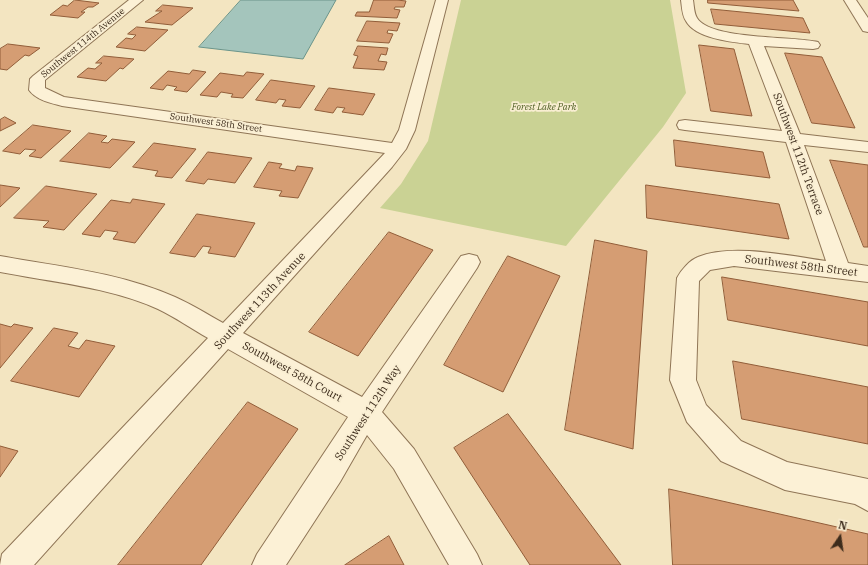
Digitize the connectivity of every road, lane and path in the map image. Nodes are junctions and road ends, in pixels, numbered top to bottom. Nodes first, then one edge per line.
1 (137, 0) edge
2 (442, 0) edge
3 (687, 0) edge
4 (850, 0) edge
5 (868, 28) edge
6 (754, 39) junction
7 (813, 45) dead end
8 (37, 90) joint
9 (685, 125) dead end
10 (793, 138) junction
11 (868, 147) edge
12 (397, 149) junction
13 (469, 262) dead end
14 (0, 264) edge
15 (840, 270) junction
16 (868, 274) edge
17 (227, 336) junction
18 (366, 413) junction
19 (868, 496) edge
20 (13, 565) edge
21 (268, 565) edge
22 (466, 565) edge

1 - 8 street, Southwest 114th Avenue
2 - 12 street, Southwest 113th Avenue
3 - 6 street
4 - 5 street
6 - 7 street
6 - 10 street, Southwest 112th Terrace
8 - 12 street, Southwest 58th Street
9 - 10 street
10 - 11 street
10 - 15 street, Southwest 112th Terrace
12 - 17 street, Southwest 113th Avenue
13 - 18 street, Southwest 112th Way
14 - 17 street, Southwest 58th Court
15 - 16 street, Southwest 58th Street
15 - 19 street, Southwest 58th Street
17 - 18 street, Southwest 58th Court
17 - 20 street, Southwest 113th Avenue
18 - 21 street, Southwest 112th Way
18 - 22 street, Southwest 58th Court

